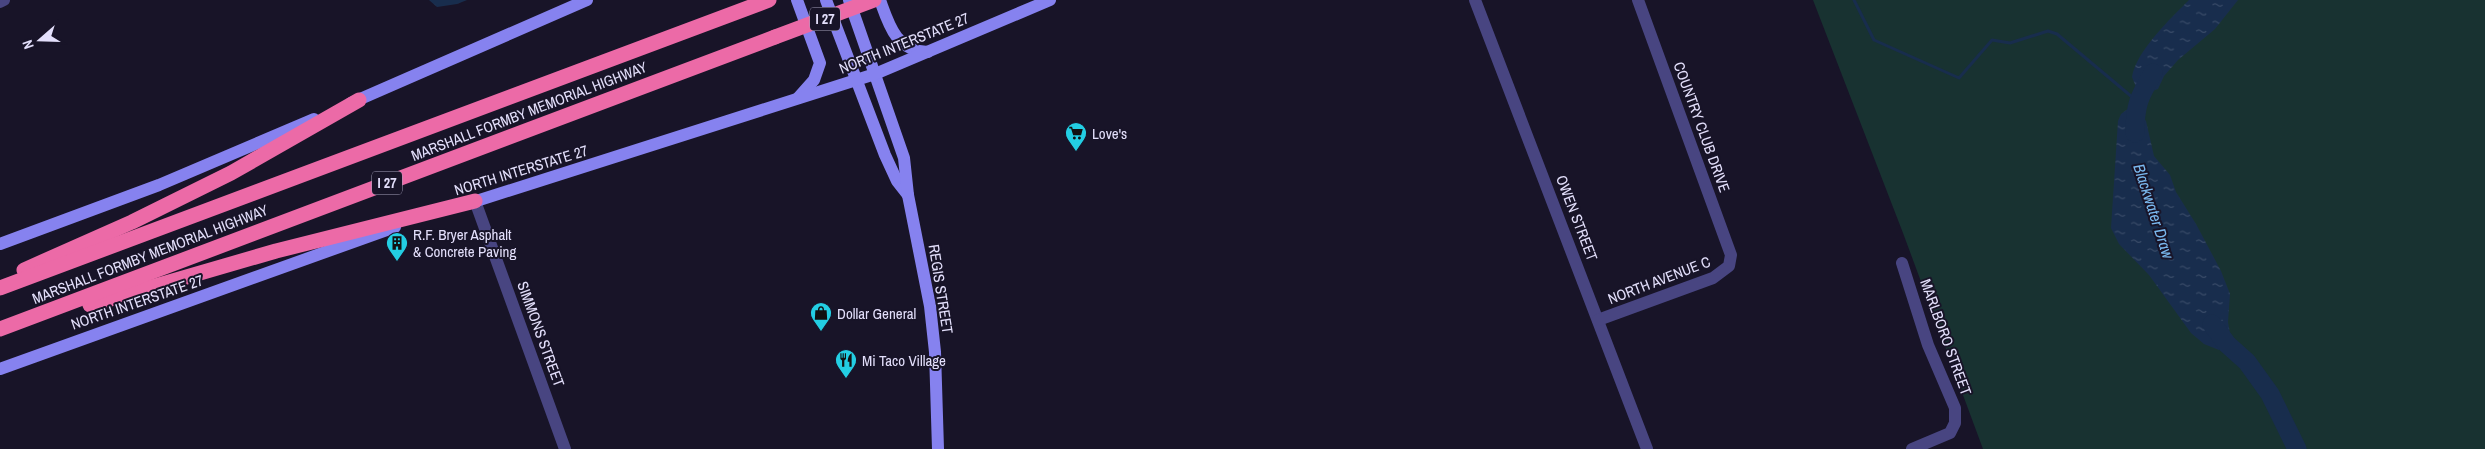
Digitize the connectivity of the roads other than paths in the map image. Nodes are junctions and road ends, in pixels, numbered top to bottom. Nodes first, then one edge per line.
1 (4, 0) edge
2 (587, 0) edge
3 (797, 0) edge
4 (826, 0) edge
5 (849, 0) edge
6 (874, 0) edge
7 (880, 0) edge
8 (1050, 0) edge
9 (1474, 0) edge
10 (1638, 0) edge
11 (765, 1) edge
12 (0, 2) edge
13 (928, 52) junction
14 (876, 74) junction
15 (857, 81) junction
16 (359, 100) junction
17 (796, 100) junction
18 (908, 195) junction
19 (475, 201) junction
20 (0, 244) edge
21 (1902, 263) dead end
22 (1729, 266) joint
23 (0, 283) edge
24 (0, 288) edge
25 (1598, 320) junction
26 (0, 330) edge
27 (0, 369) edge
28 (565, 449) edge
29 (938, 449) edge
30 (1647, 449) edge
31 (1912, 449) edge

1 - 12 street
2 - 16 main road
3 - 17 main road
4 - 15 main road, REGIS STREET
5 - 14 main road, REGIS STREET
6 - 26 highway, MARSHALL FORMBY MEMORIAL HIGHWAY / I 27, bridge
7 - 13 main road
8 - 13 main road, NORTH INTERSTATE 27
9 - 25 street, OWEN STREET
10 - 22 street, COUNTRY CLUB DRIVE
11 - 24 highway, MARSHALL FORMBY MEMORIAL HIGHWAY / I 27
13 - 14 main road, NORTH INTERSTATE 27
14 - 15 main road, NORTH INTERSTATE 27
14 - 18 main road, REGIS STREET
15 - 17 main road, NORTH INTERSTATE 27
15 - 18 main road, REGIS STREET
16 - 20 main road
16 - 23 highway
17 - 19 main road, NORTH INTERSTATE 27
18 - 29 main road, REGIS STREET
19 - 26 highway
19 - 27 main road, NORTH INTERSTATE 27
19 - 28 street, SIMMONS STREET
21 - 31 street, MARLBORO STREET
22 - 25 street, NORTH AVENUE C
25 - 30 street, OWEN STREET

